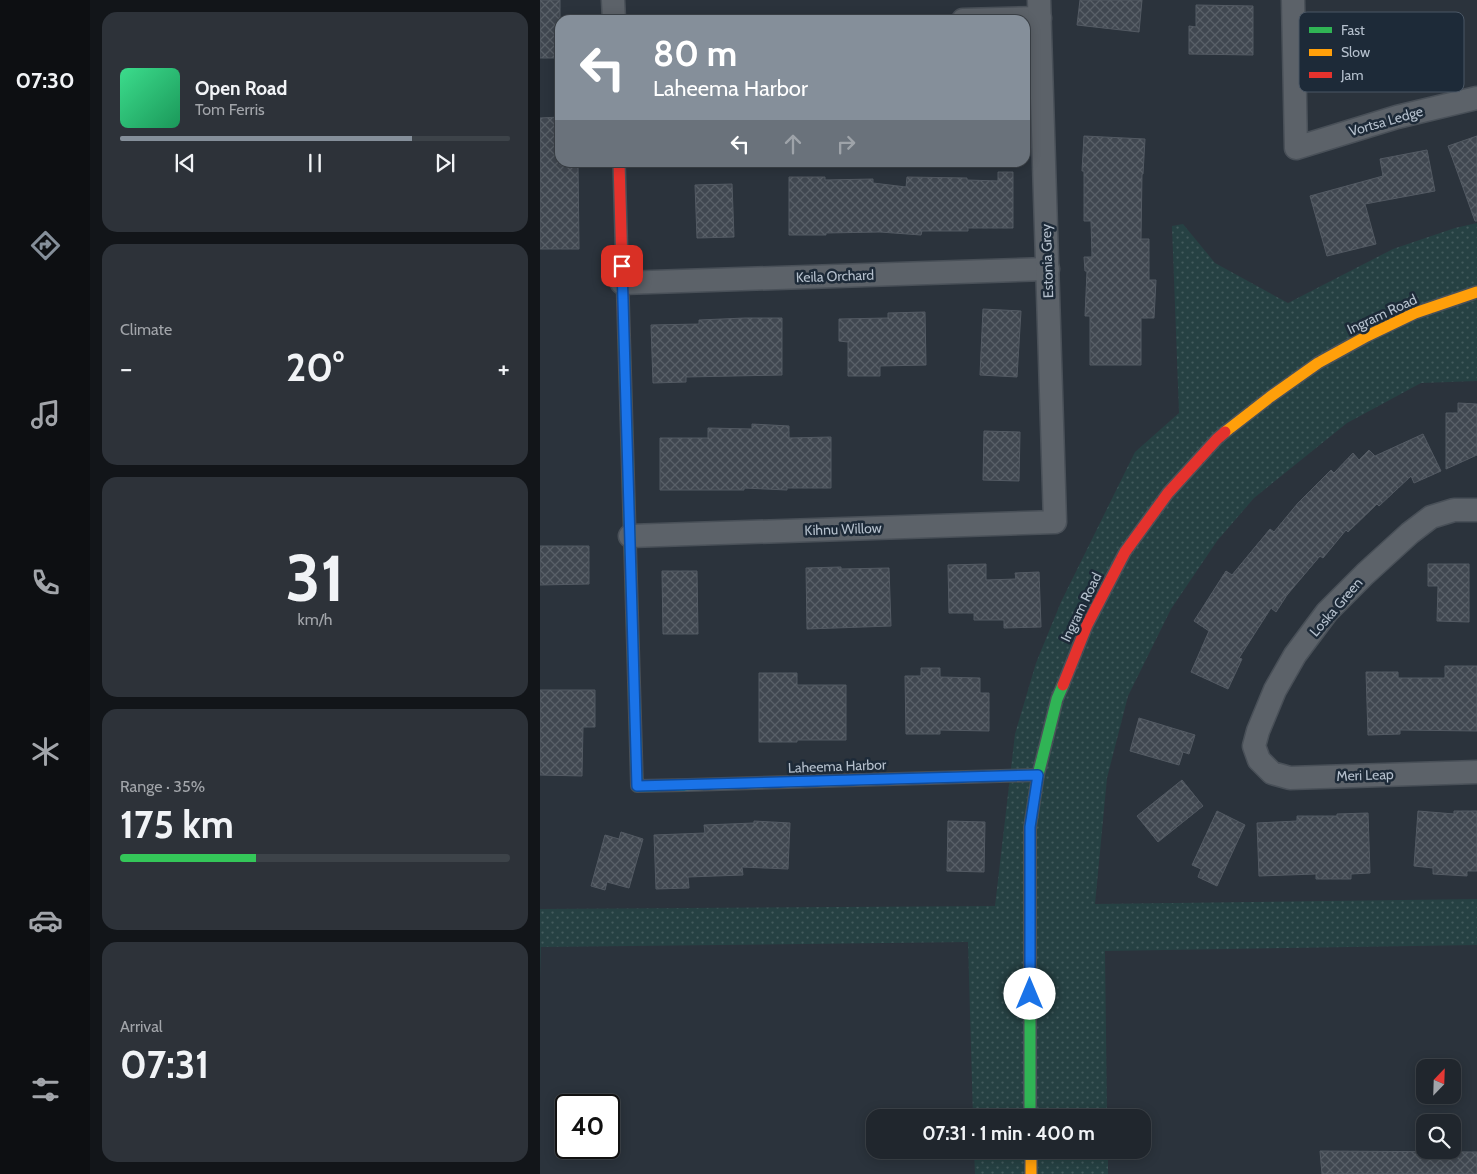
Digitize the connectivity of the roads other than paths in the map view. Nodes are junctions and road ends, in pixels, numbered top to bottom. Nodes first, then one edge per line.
1 (613, 0) edge
2 (1293, 0) edge
3 (1040, 9) edge
4 (614, 15) edge
5 (998, 15) edge
6 (1477, 98) edge
7 (618, 167) edge
8 (1048, 269) junction
9 (622, 283) junction
10 (1477, 292) edge
11 (1477, 510) edge
12 (1056, 522) joint
13 (630, 536) junction
14 (1259, 760) joint
15 (1477, 772) edge
16 (1038, 775) junction
17 (1030, 1109) edge
18 (1031, 1159) edge
19 (1031, 1174) edge

1 - 4 street
2 - 6 street, Vortsa Ledge
3 - 5 street
3 - 8 street, Estonia Grey
7 - 9 street
8 - 9 street, Keila Orchard
8 - 12 street, Estonia Grey
9 - 13 street
10 - 16 street, Ingram Road
11 - 14 street, Loska Green
12 - 13 street, Kihnu Willow
13 - 16 street, Laheema Harbor
14 - 15 street, Meri Leap
16 - 17 street, Ingram Road
18 - 19 street

